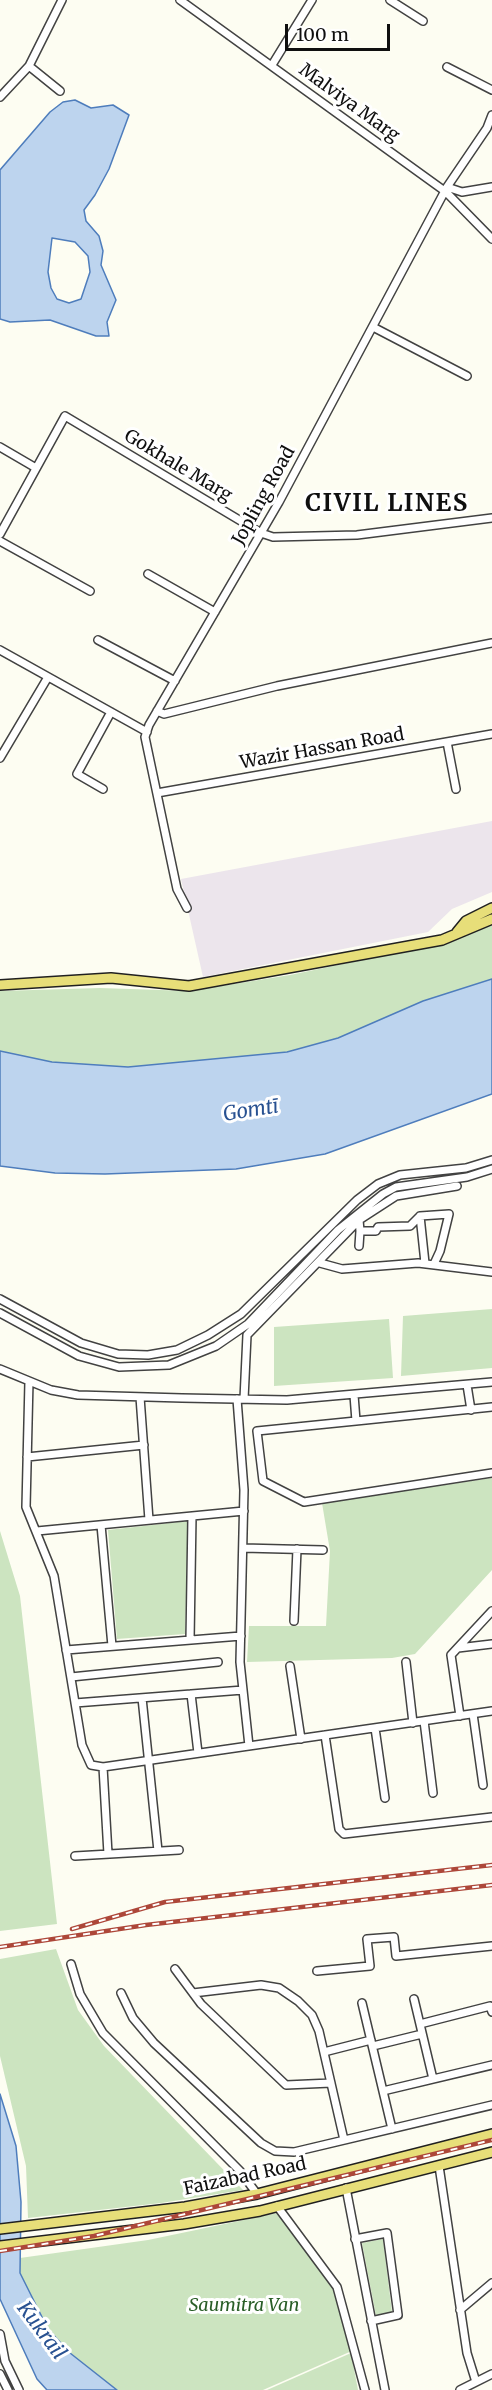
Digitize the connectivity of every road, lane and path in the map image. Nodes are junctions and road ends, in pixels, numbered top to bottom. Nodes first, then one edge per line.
1 (62, 0) edge
2 (180, 0) edge
3 (312, 0) edge
4 (390, 0) edge
5 (423, 21) dead end
6 (272, 65) junction
7 (29, 66) junction
8 (447, 67) dead end
9 (492, 90) edge
10 (60, 91) dead end
11 (0, 97) edge
12 (492, 115) edge
13 (490, 128) edge
14 (492, 187) edge
15 (446, 190) junction
16 (492, 239) edge
17 (373, 327) junction
18 (467, 376) dead end
19 (0, 447) edge
20 (36, 468) junction
21 (492, 518) edge
22 (261, 533) junction
23 (0, 534) edge
24 (0, 541) edge
25 (148, 574) dead end
26 (90, 591) dead end
27 (215, 612) junction
28 (98, 640) dead end
29 (492, 643) edge
30 (0, 650) edge
31 (48, 677) junction
32 (175, 681) junction
33 (158, 711) junction
34 (111, 712) junction
35 (147, 732) junction
36 (492, 734) edge
37 (447, 742) junction
38 (0, 758) edge
39 (103, 789) dead end
40 (456, 789) dead end
41 (157, 793) junction
42 (187, 908) dead end
43 (492, 908) edge
44 (492, 919) edge
45 (455, 934) junction
46 (0, 985) edge
47 (492, 1160) edge
48 (492, 1169) edge
49 (457, 1186) dead end
50 (420, 1216) junction
51 (359, 1220) junction
52 (360, 1232) junction
53 (359, 1246) dead end
54 (320, 1263) junction
55 (424, 1263) junction
56 (434, 1264) junction
57 (492, 1272) edge
58 (0, 1299) edge
59 (0, 1312) edge
60 (0, 1369) edge
61 (29, 1381) junction
62 (492, 1382) edge
63 (467, 1385) junction
64 (354, 1395) junction
65 (140, 1397) junction
66 (240, 1399) junction
67 (492, 1407) edge
68 (471, 1410) junction
69 (357, 1421) junction
70 (144, 1445) junction
71 (27, 1457) junction
72 (492, 1473) edge
73 (244, 1511) junction
74 (192, 1516) junction
75 (149, 1520) junction
76 (101, 1525) junction
77 (37, 1531) junction
78 (243, 1548) junction
79 (297, 1549) junction
80 (323, 1550) dead end
81 (492, 1611) edge
82 (294, 1621) dead end
83 (241, 1636) junction
84 (190, 1640) junction
85 (492, 1644) edge
86 (112, 1646) junction
87 (458, 1648) junction
88 (66, 1650) junction
89 (218, 1662) dead end
90 (406, 1662) dead end
91 (290, 1666) dead end
92 (71, 1677) junction
93 (243, 1690) junction
94 (191, 1694) junction
95 (142, 1698) junction
96 (75, 1703) junction
97 (492, 1711) edge
98 (473, 1714) junction
99 (460, 1716) junction
100 (424, 1721) junction
101 (413, 1723) junction
102 (375, 1728) junction
103 (325, 1735) junction
104 (301, 1739) junction
105 (249, 1746) junction
106 (198, 1753) junction
107 (150, 1760) junction
108 (103, 1767) junction
109 (483, 1785) dead end
110 (433, 1793) dead end
111 (385, 1798) dead end
112 (492, 1817) edge
113 (179, 1850) dead end
114 (158, 1851) junction
115 (108, 1854) junction
116 (75, 1856) dead end
117 (492, 1946) edge
118 (71, 1964) dead end
119 (175, 1968) dead end
120 (317, 1971) dead end
121 (122, 1993) dead end
122 (193, 1993) junction
123 (414, 1999) dead end
124 (362, 2003) dead end
125 (492, 2012) edge
126 (420, 2024) junction
127 (422, 2034) junction
128 (372, 2043) junction
129 (324, 2052) junction
130 (492, 2065) edge
131 (433, 2079) junction
132 (331, 2083) junction
133 (383, 2091) junction
134 (492, 2105) edge
135 (392, 2129) junction
136 (492, 2134) edge
137 (344, 2140) junction
138 (492, 2152) edge
139 (439, 2166) junction
140 (346, 2188) junction
141 (257, 2194) junction
142 (277, 2206) junction
143 (0, 2229) edge
144 (355, 2239) junction
145 (0, 2246) edge
146 (492, 2283) edge
147 (460, 2310) junction
148 (372, 2321) junction
149 (0, 2334) edge
150 (0, 2374) edge
151 (492, 2374) edge
152 (476, 2382) junction
153 (8, 2390) edge
154 (19, 2390) edge
155 (365, 2390) edge
156 (385, 2390) edge
157 (460, 2390) edge

1 - 7 street
2 - 6 street, Malviya Marg
3 - 6 street
4 - 5 street
6 - 15 street, Malviya Marg
7 - 10 street
7 - 11 street
8 - 9 street
12 - 13 street, Jopling Road
13 - 15 street, Jopling Road
14 - 15 street
15 - 16 street, Malviya Marg
15 - 17 street, Jopling Road
17 - 18 street
17 - 22 street, Jopling Road
19 - 20 street
20 - 22 street, Gokhale Marg
20 - 23 street
21 - 22 street, Gokhale Marg
22 - 27 street, Jopling Road
24 - 26 street
25 - 27 street
27 - 32 street, Jopling Road
28 - 32 street
29 - 33 street
30 - 31 street
31 - 34 street
31 - 38 street
32 - 33 street, Jopling Road
33 - 35 street, Jopling Road
34 - 35 street
34 - 39 street
35 - 41 street
36 - 37 street, Wazir Hassan Road
37 - 40 street
37 - 41 street, Wazir Hassan Road
41 - 42 street
43 - 45 main road
44 - 45 main road
45 - 46 main road
47 - 58 street
48 - 59 street
49 - 51 street
50 - 52 street
50 - 55 street
50 - 56 street
51 - 52 street
51 - 54 street
52 - 53 street
54 - 55 street
54 - 66 street
55 - 56 street
56 - 57 street
60 - 61 street
61 - 65 street
61 - 71 street
62 - 63 street
63 - 64 street
63 - 68 street
64 - 66 street
64 - 69 street
65 - 66 street
65 - 70 street
66 - 73 street
67 - 68 street
68 - 69 street
69 - 72 street
70 - 71 street
70 - 75 street
71 - 77 street
73 - 74 street
73 - 78 street
74 - 75 street
74 - 84 street
75 - 76 street
76 - 77 street
76 - 86 street
77 - 88 street
78 - 79 street
78 - 83 street
79 - 80 street
79 - 82 street
81 - 87 street
83 - 84 street
83 - 93 street
84 - 86 street
85 - 87 street
86 - 88 street
87 - 99 street
88 - 92 street
89 - 92 street
90 - 101 street
91 - 104 street
92 - 96 street
93 - 94 street
93 - 105 street
94 - 95 street
94 - 106 street
95 - 96 street
95 - 107 street
96 - 108 street
97 - 98 street
98 - 99 street
98 - 109 street
99 - 100 street
100 - 101 street
100 - 110 street
101 - 102 street
102 - 103 street
102 - 111 street
103 - 104 street
103 - 112 street
104 - 105 street
105 - 106 street
106 - 107 street
107 - 108 street
107 - 114 street
108 - 115 street
113 - 114 street
114 - 115 street
115 - 116 street
117 - 120 street
118 - 141 street
119 - 122 street
121 - 137 street
122 - 129 street
122 - 132 street
123 - 126 street
124 - 128 street
125 - 126 street
126 - 127 street
127 - 128 street
127 - 131 street
128 - 129 street
128 - 133 street
129 - 132 street
130 - 131 street
131 - 133 street
132 - 137 street
133 - 135 street
134 - 135 street
135 - 137 street
136 - 141 main road, Faizabad Road
138 - 139 main road, Faizabad Road
139 - 140 main road, Faizabad Road
139 - 147 street
140 - 142 main road, Faizabad Road
140 - 144 street
141 - 143 main road, Faizabad Road
142 - 145 main road, Faizabad Road
142 - 155 street
144 - 148 street
144 - 148 street
146 - 147 street
147 - 152 street
148 - 156 street
149 - 154 street
150 - 153 street
151 - 152 street
152 - 157 street

